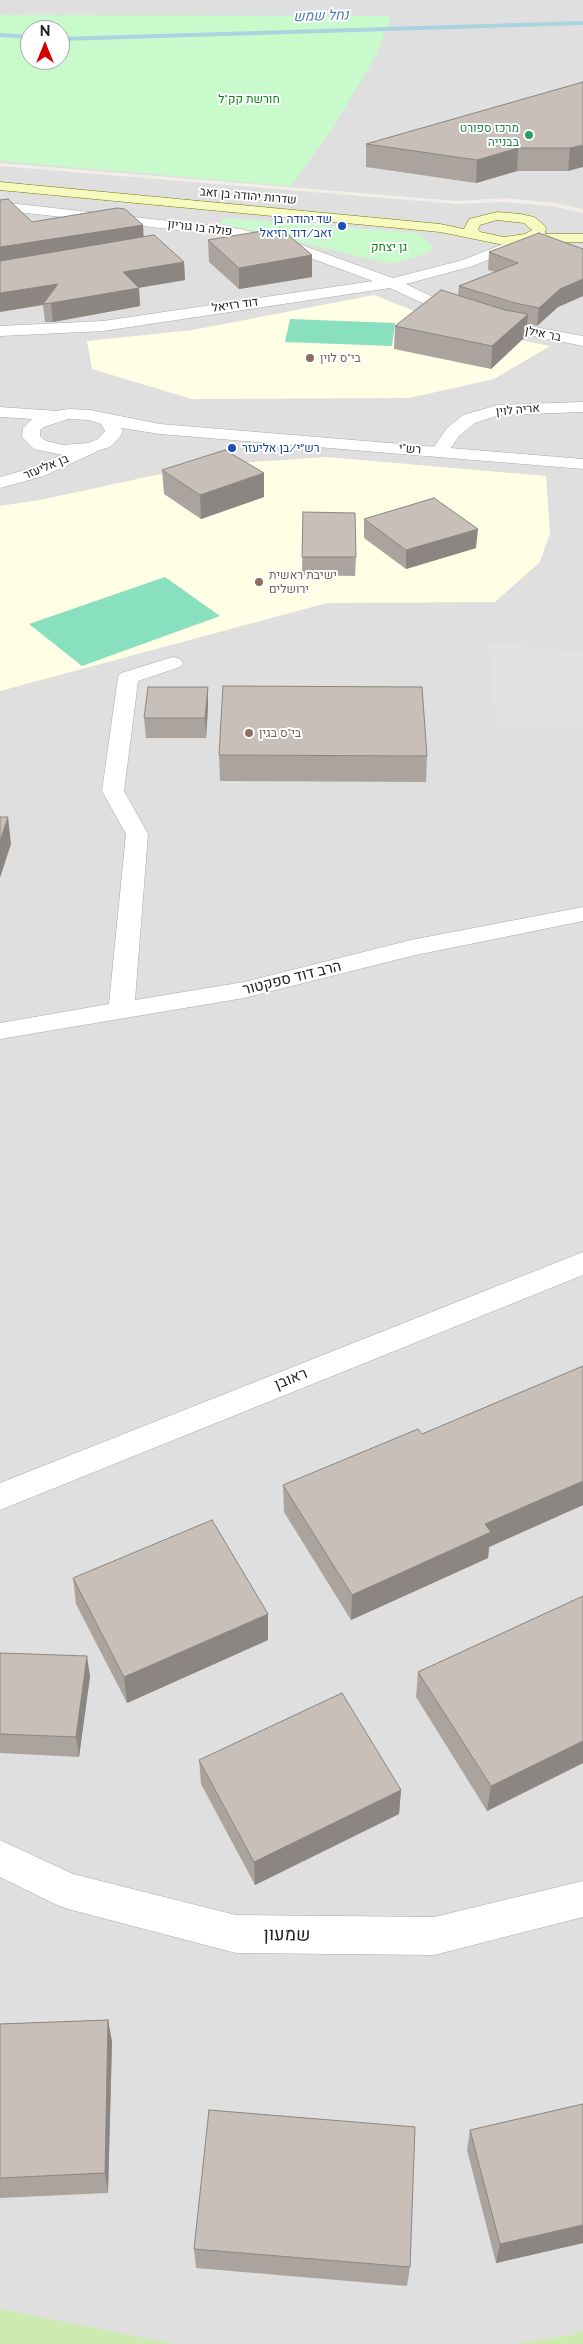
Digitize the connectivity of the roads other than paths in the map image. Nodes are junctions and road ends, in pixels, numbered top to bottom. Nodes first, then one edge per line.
1 (0, 173) edge
2 (0, 186) edge
3 (266, 197) dead end
4 (0, 206) edge
5 (28, 209) junction
6 (0, 213) edge
7 (459, 215) dead end
8 (497, 216) junction
9 (529, 220) junction
10 (554, 222) dead end
11 (241, 232) junction
12 (476, 234) junction
13 (583, 238) edge
14 (526, 239) junction
15 (183, 242) dead end
16 (468, 263) junction
17 (392, 283) junction
18 (0, 331) edge
19 (580, 339) edge
20 (583, 407) edge
21 (0, 412) edge
22 (57, 416) junction
23 (107, 420) junction
24 (0, 423) edge
25 (32, 436) junction
26 (236, 436) junction
27 (97, 446) junction
28 (440, 451) junction
29 (583, 464) edge
30 (0, 483) edge
31 (173, 663) dead end
32 (583, 914) edge
33 (122, 1012) junction
34 (0, 1031) edge
35 (583, 1262) edge
36 (0, 1497) edge
37 (0, 1858) edge
38 (583, 1898) edge

1 - 3 main road, שדרות יהודה בן זאב
2 - 12 main road, שדרות יהודה בן זאב
4 - 5 street, פולה בו גוריון
5 - 6 street
5 - 11 street, פולה בו גוריון
7 - 8 main road
8 - 9 main road
8 - 12 main road
9 - 10 main road
9 - 14 main road
11 - 15 street
11 - 17 street, פולה בו גוריון
12 - 14 main road, שדרות יהודה בן זאב
12 - 16 street
13 - 14 main road
14 - 16 street, דוד רזיאל
16 - 17 street, דוד רזיאל
17 - 18 street, דוד רזיאל
17 - 19 street, בר אילן
20 - 28 street, אריה לוין
21 - 22 street
22 - 23 street, רש"י
22 - 25 street
23 - 26 street, רש"י
23 - 27 street
24 - 25 street
25 - 27 street, רש"י
25 - 30 street, בן אליעזר
26 - 27 street, רש"י
26 - 28 street, רש"י
27 - 30 street, בן אליעזר
28 - 29 street, רש"י
31 - 33 street
32 - 33 street, הרב דוד ספקטור
33 - 34 street, הרב דוד ספקטור
35 - 36 street, ראובן
37 - 38 street, שמעון

